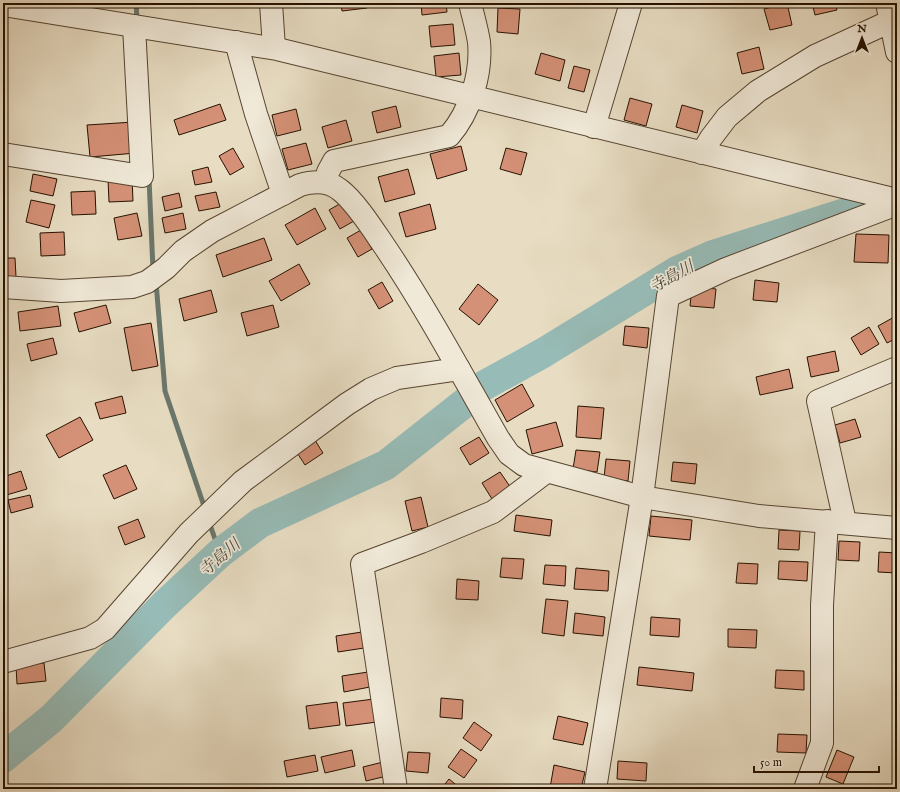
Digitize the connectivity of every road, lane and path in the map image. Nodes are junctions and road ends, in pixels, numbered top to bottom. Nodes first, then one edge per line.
1 (271, 3) edge
2 (470, 3) edge
3 (631, 3) edge
4 (3, 5) edge
5 (889, 12) edge
6 (134, 26) junction
7 (236, 42) junction
8 (274, 48) junction
9 (897, 52) edge
10 (472, 96) junction
11 (594, 127) junction
12 (702, 153) junction
13 (3, 154) edge
14 (326, 182) junction
15 (897, 184) edge
16 (869, 193) junction
17 (283, 194) junction
18 (897, 200) edge
19 (897, 204) edge
20 (3, 287) edge
21 (897, 368) edge
22 (459, 369) junction
23 (546, 472) junction
24 (642, 497) junction
25 (836, 522) junction
26 (897, 528) edge
27 (3, 662) edge
28 (396, 789) edge
29 (595, 789) edge
30 (805, 789) edge

1 - 8 street
2 - 10 street
3 - 11 street
4 - 6 street
5 - 9 street
5 - 12 street
6 - 7 street
6 - 13 street
7 - 8 street
7 - 17 street
8 - 10 street
10 - 11 street
10 - 14 street
11 - 12 street
12 - 16 street
14 - 17 street
14 - 22 street
15 - 16 street
16 - 18 street
17 - 20 street
19 - 24 street
21 - 25 street
22 - 23 street
22 - 27 street
23 - 24 street
23 - 28 street
24 - 25 street
24 - 29 street
25 - 26 street
25 - 30 street

